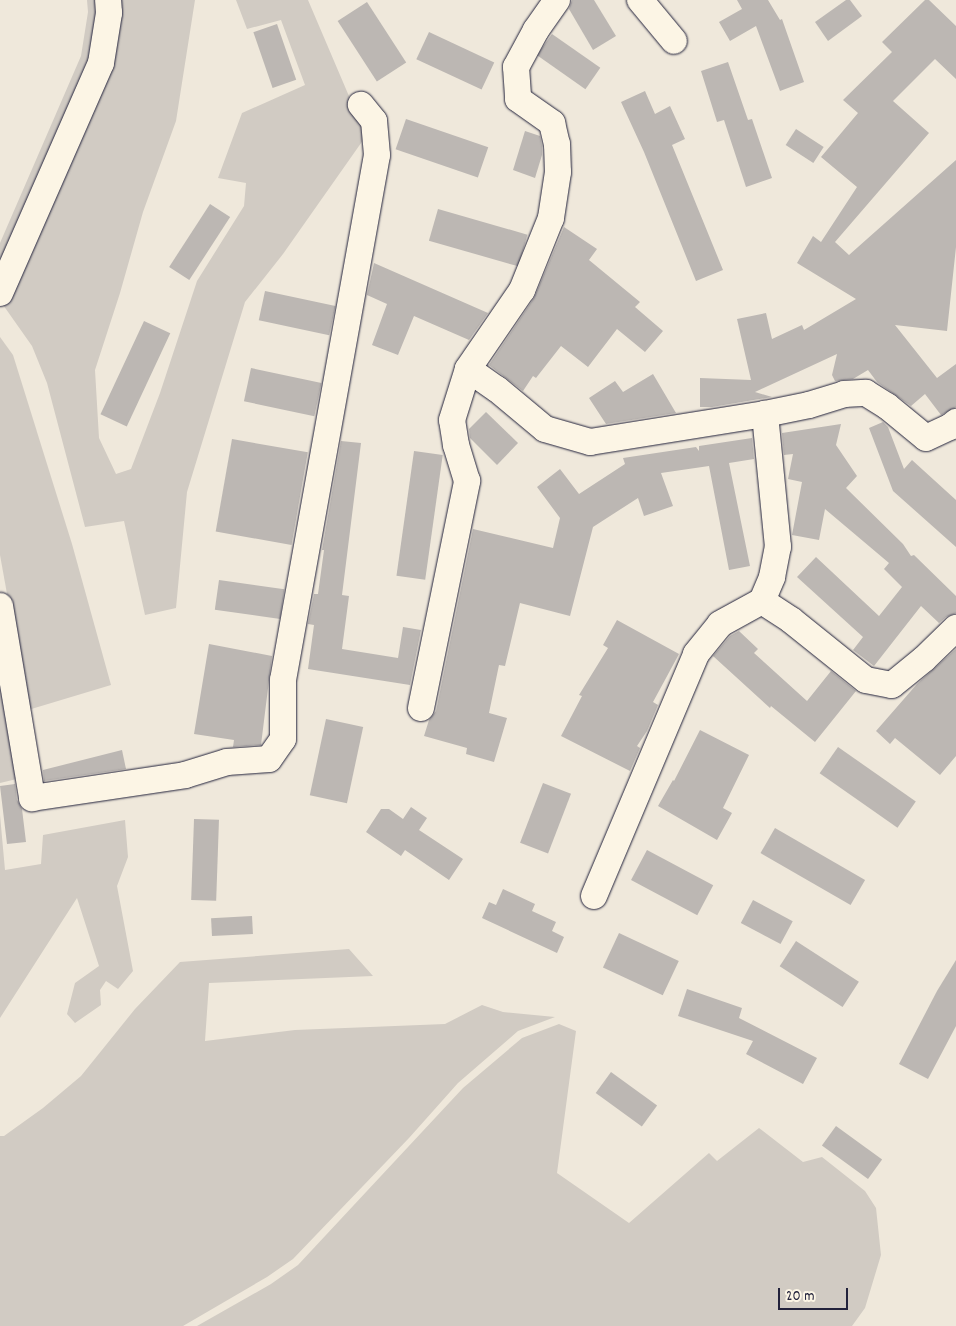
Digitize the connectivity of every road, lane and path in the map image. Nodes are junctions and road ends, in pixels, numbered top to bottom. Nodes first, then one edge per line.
1 (108, 0) edge
2 (557, 0) edge
3 (640, 0) edge
4 (674, 41) dead end
5 (361, 105) dead end
6 (0, 293) edge
7 (468, 369) junction
8 (765, 414) junction
9 (956, 422) edge
10 (762, 601) junction
11 (0, 606) edge
12 (956, 628) edge
13 (421, 708) dead end
14 (594, 896) dead end

1 - 6 street
2 - 7 street
3 - 4 street
5 - 11 street
7 - 8 street
7 - 13 street
8 - 9 street
8 - 10 street
10 - 12 street
10 - 14 street

